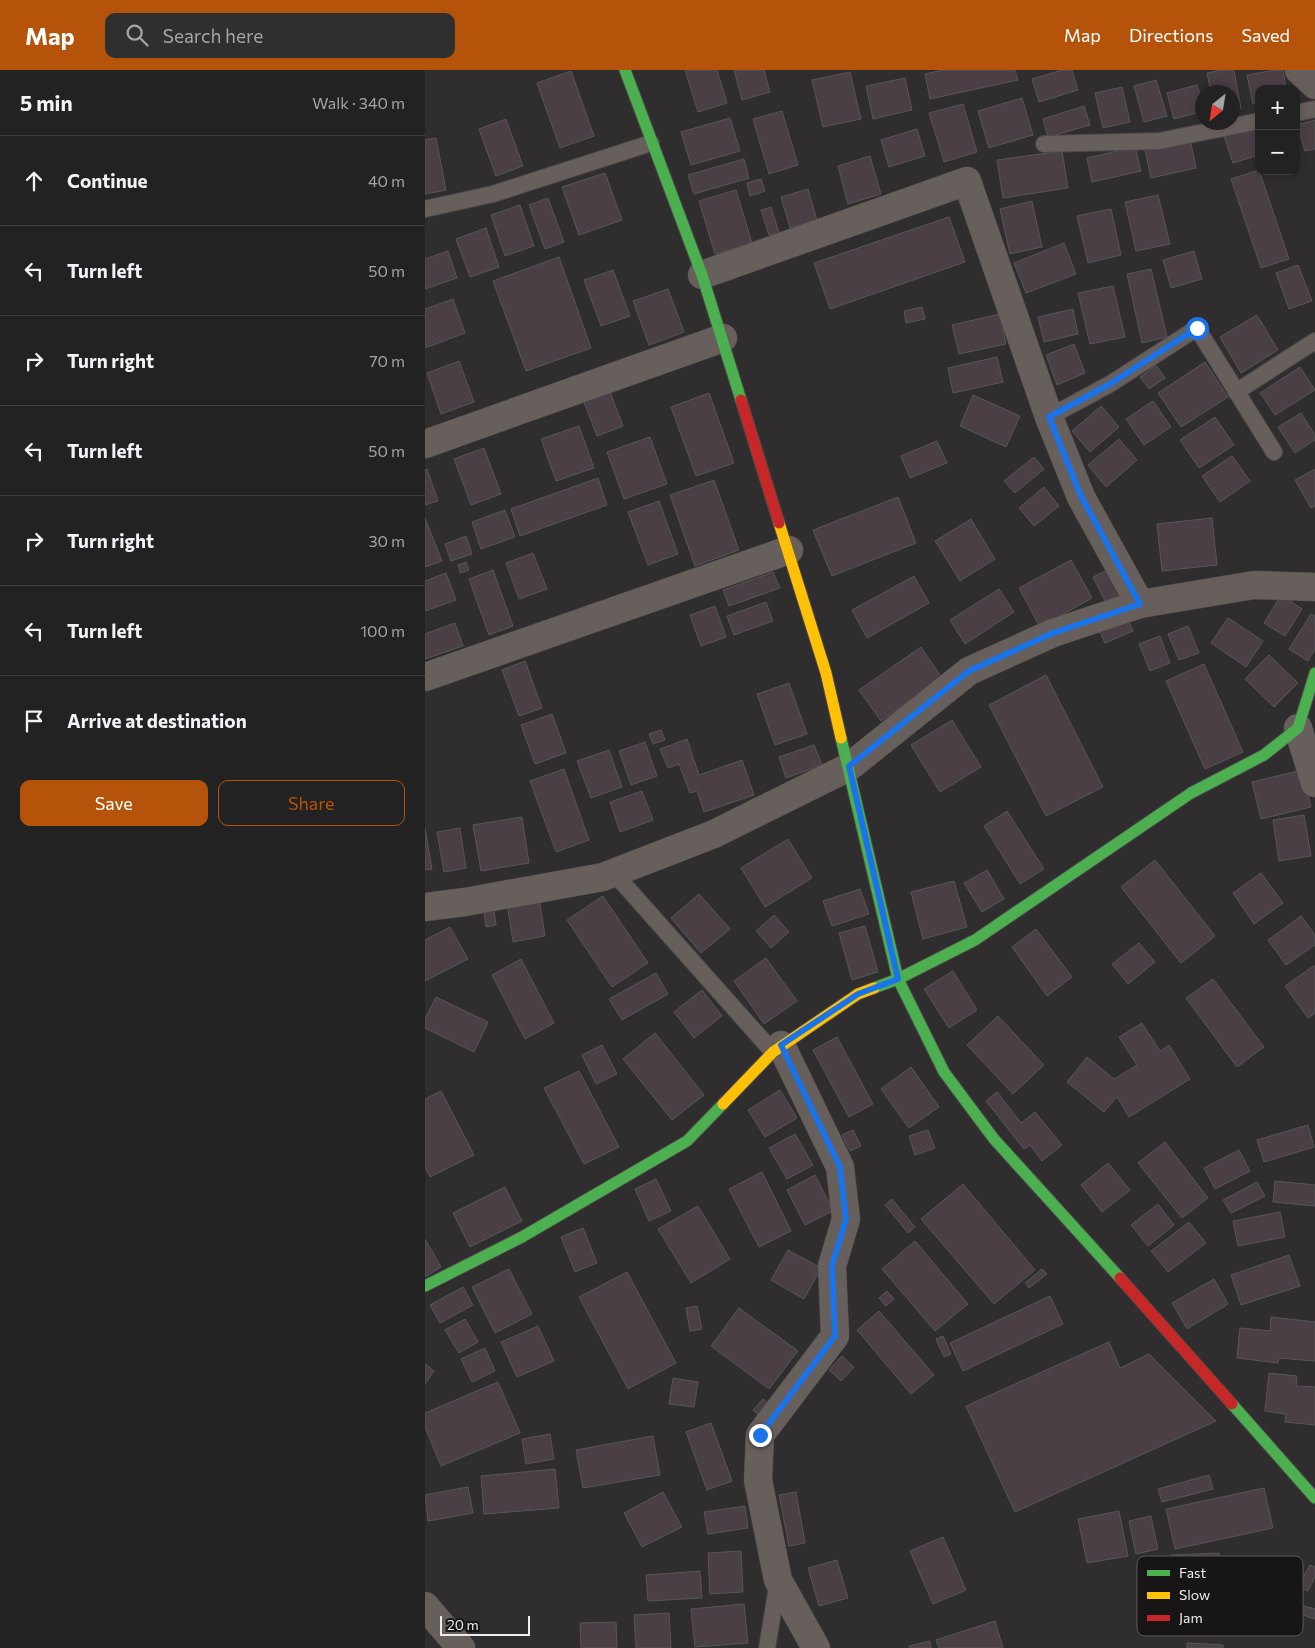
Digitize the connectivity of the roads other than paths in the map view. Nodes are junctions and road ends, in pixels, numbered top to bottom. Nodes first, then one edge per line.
1 (625, 70) edge
2 (1299, 70) edge
3 (1315, 84) edge
4 (1315, 109) edge
5 (1300, 112) edge
6 (1255, 122) edge
7 (651, 142) junction
8 (1044, 144) dead end
9 (425, 209) edge
10 (703, 275) junction
11 (723, 338) junction
12 (1315, 341) edge
13 (1236, 392) junction
14 (1049, 417) junction
15 (425, 444) edge
16 (1274, 452) dead end
17 (789, 550) junction
18 (1315, 587) edge
19 (1140, 604) junction
20 (1315, 673) edge
21 (425, 677) edge
22 (1298, 728) junction
23 (849, 766) junction
24 (1315, 783) edge
25 (613, 872) junction
26 (425, 906) edge
27 (898, 979) junction
28 (777, 1049) junction
29 (425, 1286) edge
30 (1315, 1498) edge
31 (778, 1580) junction
32 (425, 1606) edge
33 (461, 1648) edge
34 (767, 1648) edge
35 (817, 1648) edge

1 - 7 street
2 - 3 street
4 - 5 lane
6 - 8 lane
7 - 9 lane
7 - 10 street
10 - 11 street
10 - 14 street
11 - 15 street
11 - 17 street
12 - 13 lane
13 - 14 lane
13 - 16 lane
14 - 19 street
17 - 21 street
17 - 23 street
18 - 19 street
19 - 23 street
20 - 22 street
22 - 24 street
22 - 27 street
23 - 25 street
23 - 27 street
25 - 26 street
25 - 28 lane
27 - 28 street
27 - 30 street
28 - 29 street
28 - 31 street
31 - 34 lane
31 - 35 street
32 - 33 street

